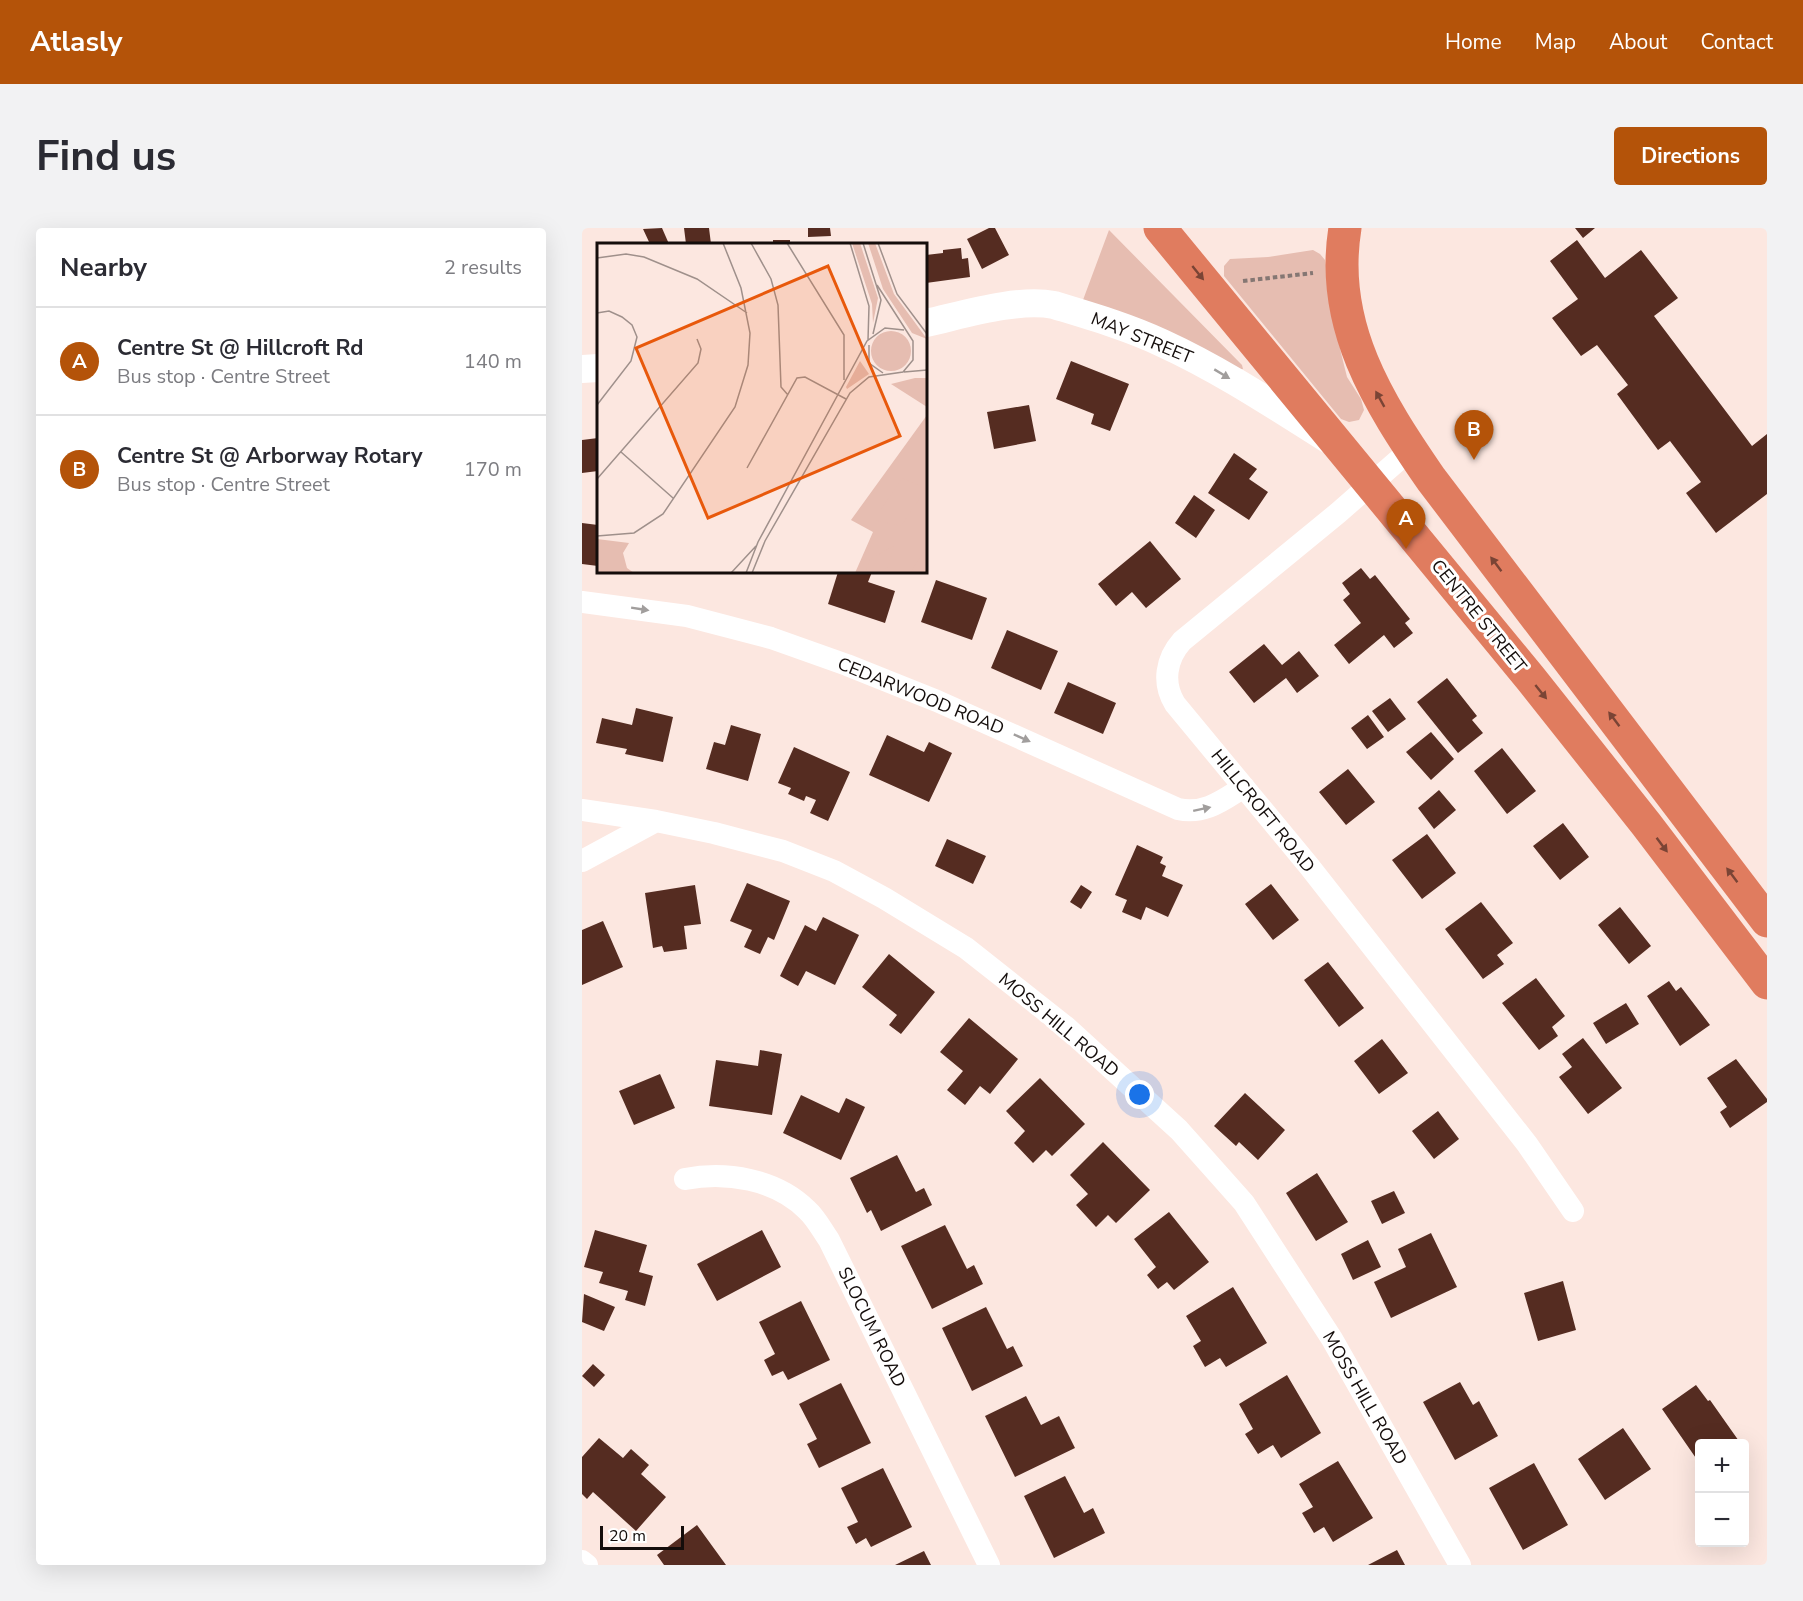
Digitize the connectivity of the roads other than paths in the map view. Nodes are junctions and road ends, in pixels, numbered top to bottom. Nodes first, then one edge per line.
1 (1160, 228) edge
2 (1345, 228) edge
3 (927, 323) edge
4 (597, 368) edge
5 (582, 369) edge
6 (1339, 446) junction
7 (1410, 449) junction
8 (1371, 484) junction
9 (582, 602) edge
10 (1244, 787) junction
11 (582, 810) edge
12 (656, 821) junction
13 (582, 861) edge
14 (1767, 921) edge
15 (1767, 983) edge
16 (685, 1179) dead end
17 (1573, 1211) dead end
18 (582, 1561) edge
19 (588, 1565) edge
20 (989, 1565) edge
21 (1460, 1565) edge

1 -> 6 highway, CENTRE STREET
7 -> 2 highway
3 -> 6 street, MAY STREET
4 - 5 street
6 - 8 highway, CENTRE STREET
7 - 8 street, HILLCROFT ROAD
14 -> 7 highway
8 - 10 street, HILLCROFT ROAD
8 -> 15 highway, CENTRE STREET
9 -> 10 street, CEDARWOOD ROAD
10 - 17 street, HILLCROFT ROAD
11 - 12 street, MOSS HILL ROAD
12 - 13 street
12 - 21 street, MOSS HILL ROAD
16 - 20 street, SLOCUM ROAD
18 - 19 street

